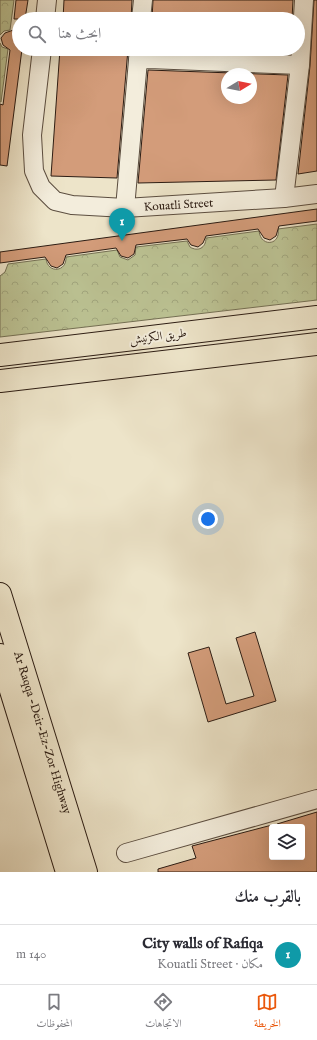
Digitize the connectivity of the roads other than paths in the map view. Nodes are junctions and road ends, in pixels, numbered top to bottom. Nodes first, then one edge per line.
1 (47, 0) edge
2 (143, 0) edge
3 (304, 0) edge
4 (46, 12) edge
5 (142, 12) edge
6 (303, 12) edge
7 (41, 56) edge
8 (139, 56) edge
9 (143, 56) edge
10 (301, 56) edge
11 (300, 65) junction
12 (317, 194) edge
13 (284, 198) junction
14 (125, 208) junction
15 (317, 317) edge
16 (317, 344) edge
17 (0, 355) edge
18 (0, 381) edge
19 (0, 594) edge
20 (0, 655) edge
21 (317, 799) edge
22 (126, 853) dead end
23 (68, 872) edge
24 (86, 872) edge

1 - 4 street
2 - 5 street
3 - 6 street
7 - 14 street, Kouatli Street
8 - 14 street
9 - 11 street
10 - 11 street
11 - 13 street
12 - 13 street, Kouatli Street
13 - 14 street, Kouatli Street
15 - 17 main road, طريق الكرنيش
16 - 18 main road
19 - 24 main road, Ar Raqqa -Deir-Ez-Zor Highway
20 - 23 main road, Ar Raqqa -Deir-Ez-Zor Highway
21 - 22 street

